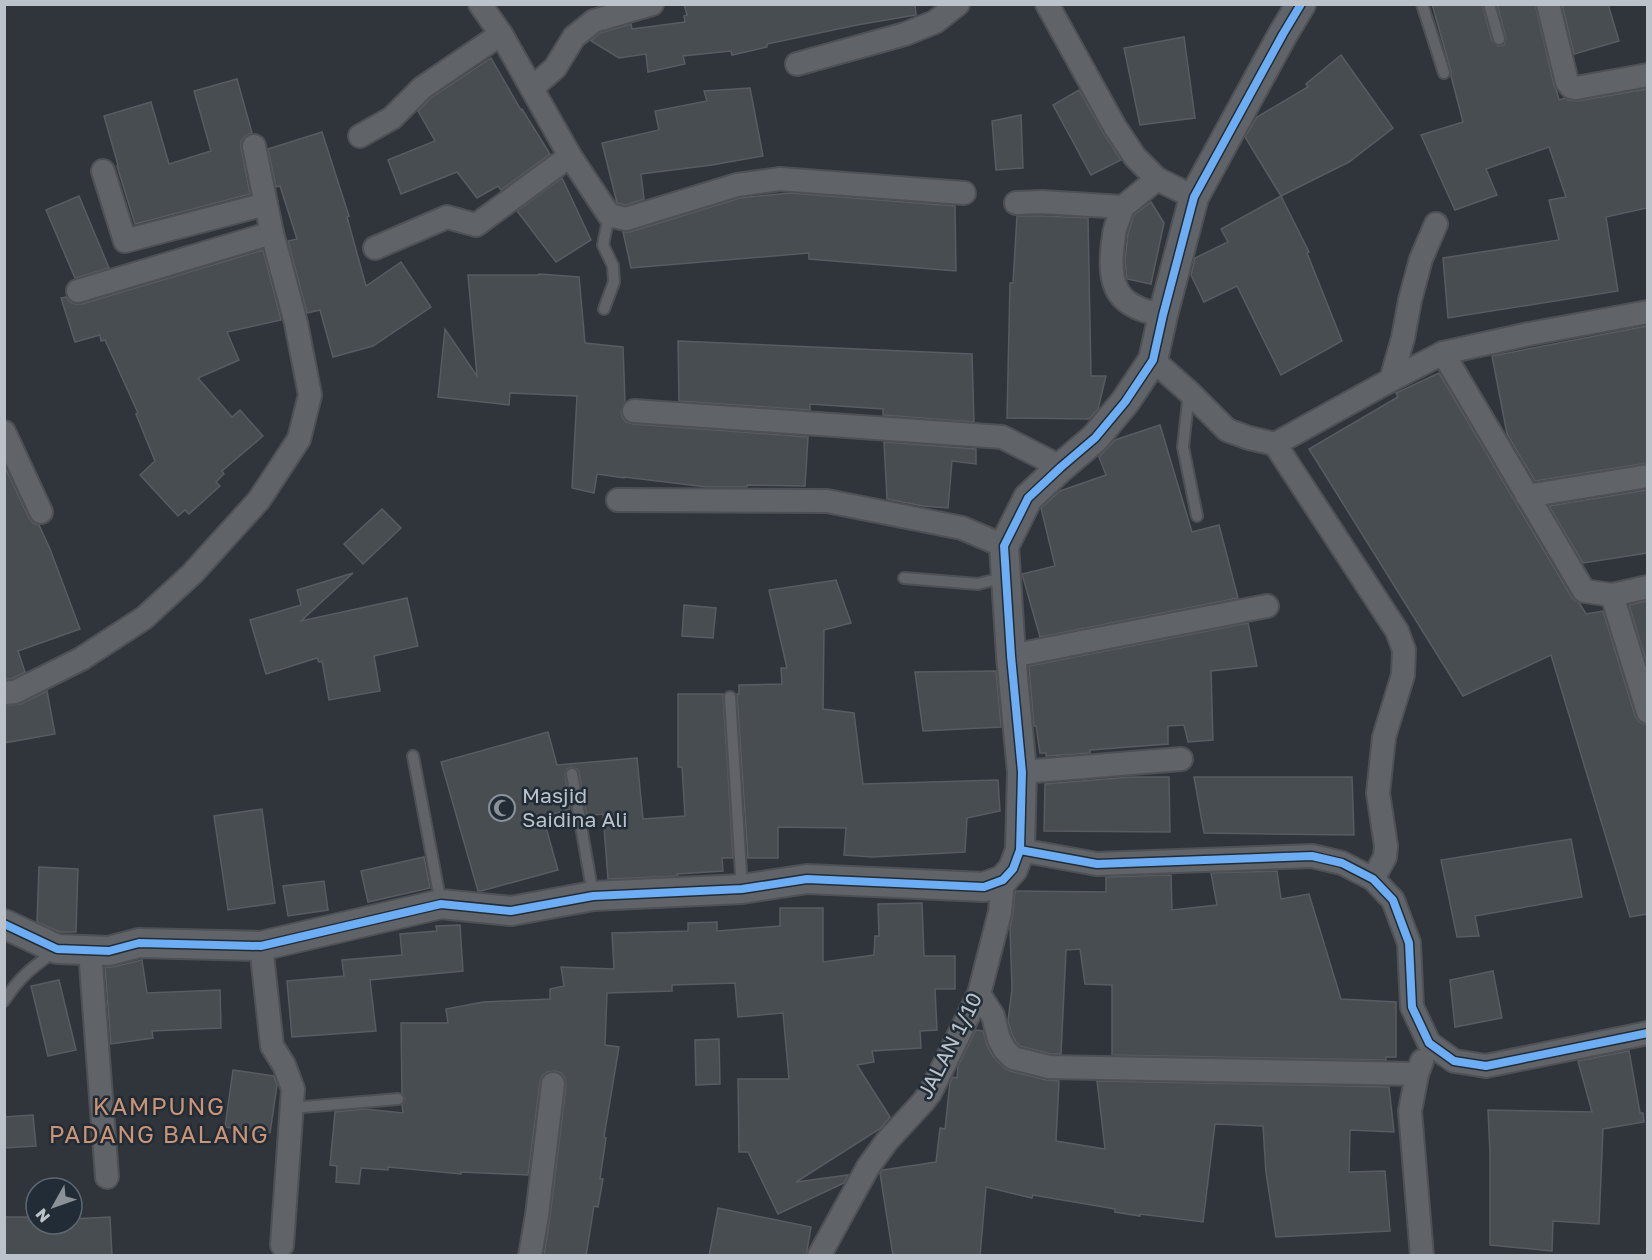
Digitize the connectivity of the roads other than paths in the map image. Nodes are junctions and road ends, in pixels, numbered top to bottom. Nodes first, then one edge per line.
1 (480, 4) edge
2 (652, 4) edge
3 (958, 4) edge
4 (1047, 4) edge
5 (1301, 4) edge
6 (1422, 4) edge
7 (1489, 4) edge
8 (1548, 4) edge
9 (501, 34) junction
10 (1499, 39) dead end
11 (797, 64) dead end
12 (1444, 73) dead end
13 (1647, 75) edge
14 (532, 88) junction
15 (360, 136) dead end
16 (254, 146) dead end
17 (570, 156) junction
18 (103, 171) dead end
19 (1157, 179) junction
20 (964, 193) dead end
21 (1194, 197) junction
22 (1016, 203) dead end
23 (266, 204) junction
24 (1123, 207) junction
25 (609, 215) junction
26 (1436, 224) dead end
27 (272, 233) junction
28 (375, 248) dead end
29 (78, 291) dead end
30 (604, 309) dead end
31 (1647, 312) edge
32 (1163, 315) junction
33 (1443, 353) junction
34 (1153, 360) junction
35 (1391, 380) junction
36 (1189, 392) junction
37 (634, 411) dead end
38 (4, 432) edge
39 (1275, 444) junction
40 (1061, 466) junction
41 (1647, 476) edge
42 (1527, 496) junction
43 (618, 500) dead end
44 (41, 512) dead end
45 (1197, 516) dead end
46 (1004, 546) junction
47 (1006, 577) junction
48 (904, 578) dead end
49 (1647, 587) edge
50 (1612, 595) junction
51 (1267, 606) dead end
52 (1011, 656) junction
53 (4, 693) edge
54 (730, 697) dead end
55 (1647, 711) edge
56 (413, 756) dead end
57 (1181, 759) dead end
58 (1022, 772) junction
59 (572, 774) dead end
60 (1020, 850) junction
61 (1373, 879) junction
62 (1003, 880) junction
63 (742, 889) junction
64 (593, 896) junction
65 (441, 904) junction
66 (4, 924) edge
67 (261, 946) junction
68 (57, 949) junction
69 (90, 951) junction
70 (979, 994) junction
71 (4, 1001) edge
72 (1647, 1033) edge
73 (1429, 1043) junction
74 (1417, 1074) junction
75 (553, 1084) dead end
76 (398, 1099) dead end
77 (291, 1108) junction
78 (107, 1177) dead end
79 (282, 1245) dead end
80 (530, 1256) edge
81 (819, 1256) edge
82 (1422, 1256) edge

1 - 9 street
2 - 14 street
3 - 11 street
4 - 19 street
5 - 21 street
6 - 12 lane
7 - 10 lane
8 - 13 street
9 - 14 street
9 - 15 street
14 - 17 street
16 - 23 street
17 - 25 street
17 - 28 street
18 - 23 street
19 - 21 street
19 - 24 street
20 - 25 street
21 - 32 street
22 - 24 street
23 - 27 street
24 - 32 street
25 - 30 lane
26 - 35 street
27 - 29 street
27 - 53 street
31 - 33 street
32 - 34 street
33 - 35 street
33 - 42 street
34 - 36 street
34 - 40 street
35 - 39 street
36 - 39 street
36 - 45 lane
37 - 40 street
38 - 44 street
39 - 61 street
40 - 46 street
41 - 42 street
42 - 50 street
43 - 46 street
46 - 47 street
47 - 48 lane
47 - 52 street
49 - 50 street
50 - 55 street
51 - 52 street
52 - 58 street
54 - 63 lane
56 - 65 lane
57 - 58 street
58 - 60 street
59 - 64 lane
60 - 61 street
60 - 62 street
61 - 73 street
62 - 63 street
62 - 70 street, JALAN 1/10
63 - 64 street
64 - 65 street
65 - 67 street
66 - 68 street
67 - 69 street
67 - 77 street
68 - 69 street
68 - 71 lane
69 - 78 street
70 - 74 street
70 - 81 street, JALAN 1/10
72 - 73 street
73 - 74 street
74 - 82 street
75 - 80 street
76 - 77 lane
77 - 79 street

